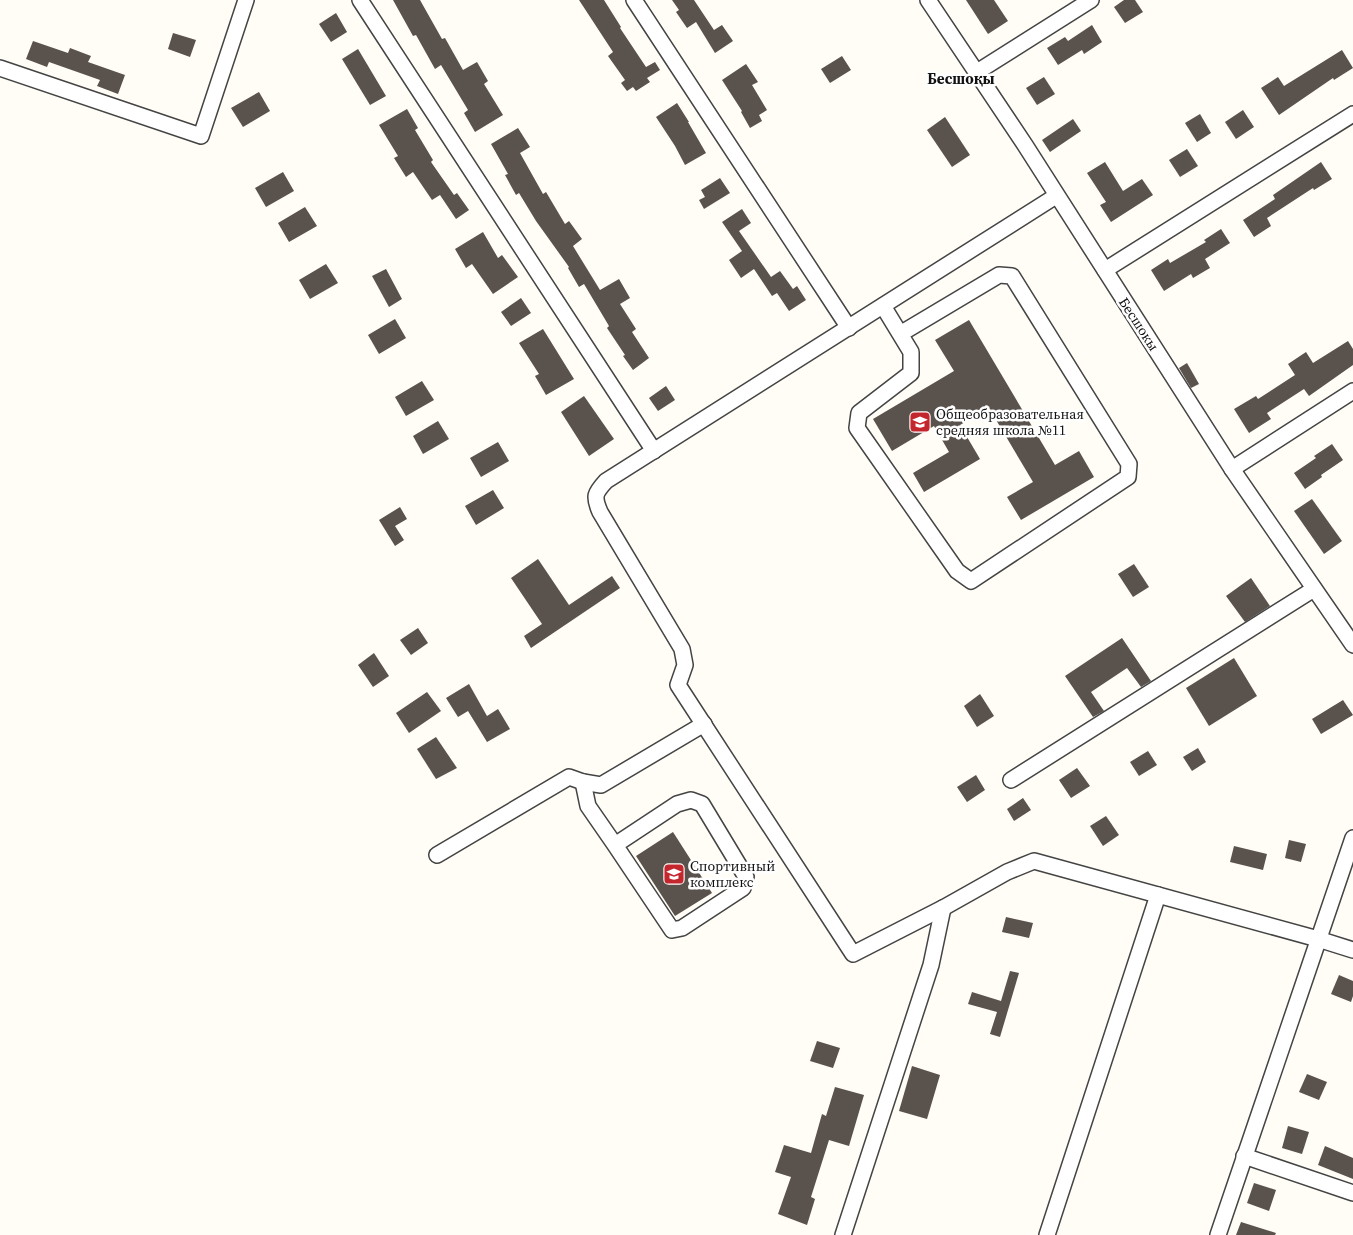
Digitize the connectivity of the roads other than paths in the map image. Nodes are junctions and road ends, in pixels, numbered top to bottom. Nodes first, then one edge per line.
1 (246, 0) edge
2 (360, 0) edge
3 (634, 0) edge
4 (928, 0) edge
5 (1091, 0) edge
6 (0, 68) edge
7 (977, 72) junction
8 (1353, 114) edge
9 (1056, 196) junction
10 (1105, 270) junction
11 (883, 306) junction
12 (849, 328) junction
13 (900, 334) junction
14 (1353, 391) edge
15 (654, 451) junction
16 (1232, 469) junction
17 (1314, 588) junction
18 (1353, 645) edge
19 (704, 724) junction
20 (1011, 780) dead end
21 (583, 782) junction
22 (1353, 838) edge
23 (615, 844) junction
24 (437, 855) dead end
25 (1158, 895) junction
26 (943, 908) junction
27 (1318, 938) junction
28 (1353, 950) edge
29 (1244, 1156) junction
30 (1353, 1193) edge
31 (843, 1235) edge
32 (1047, 1235) edge
33 (1218, 1235) edge

1 - 6 street
2 - 15 street
3 - 12 street
4 - 7 street, Бесшокы
5 - 7 street
7 - 9 street, Бесшокы
8 - 10 street
9 - 10 street, Бесшокы
9 - 11 street
10 - 16 street, Бесшокы
11 - 12 street
11 - 13 street
12 - 15 street
13 - 13 street
14 - 16 street
15 - 19 street
16 - 17 street, Бесшокы
17 - 18 street, Бесшокы
17 - 20 street
19 - 21 street
19 - 26 street
21 - 23 street
21 - 24 street
22 - 27 street
23 - 23 street
25 - 26 street
25 - 27 street
25 - 32 street
26 - 31 street
27 - 28 street
27 - 29 street
29 - 30 street
29 - 33 street

